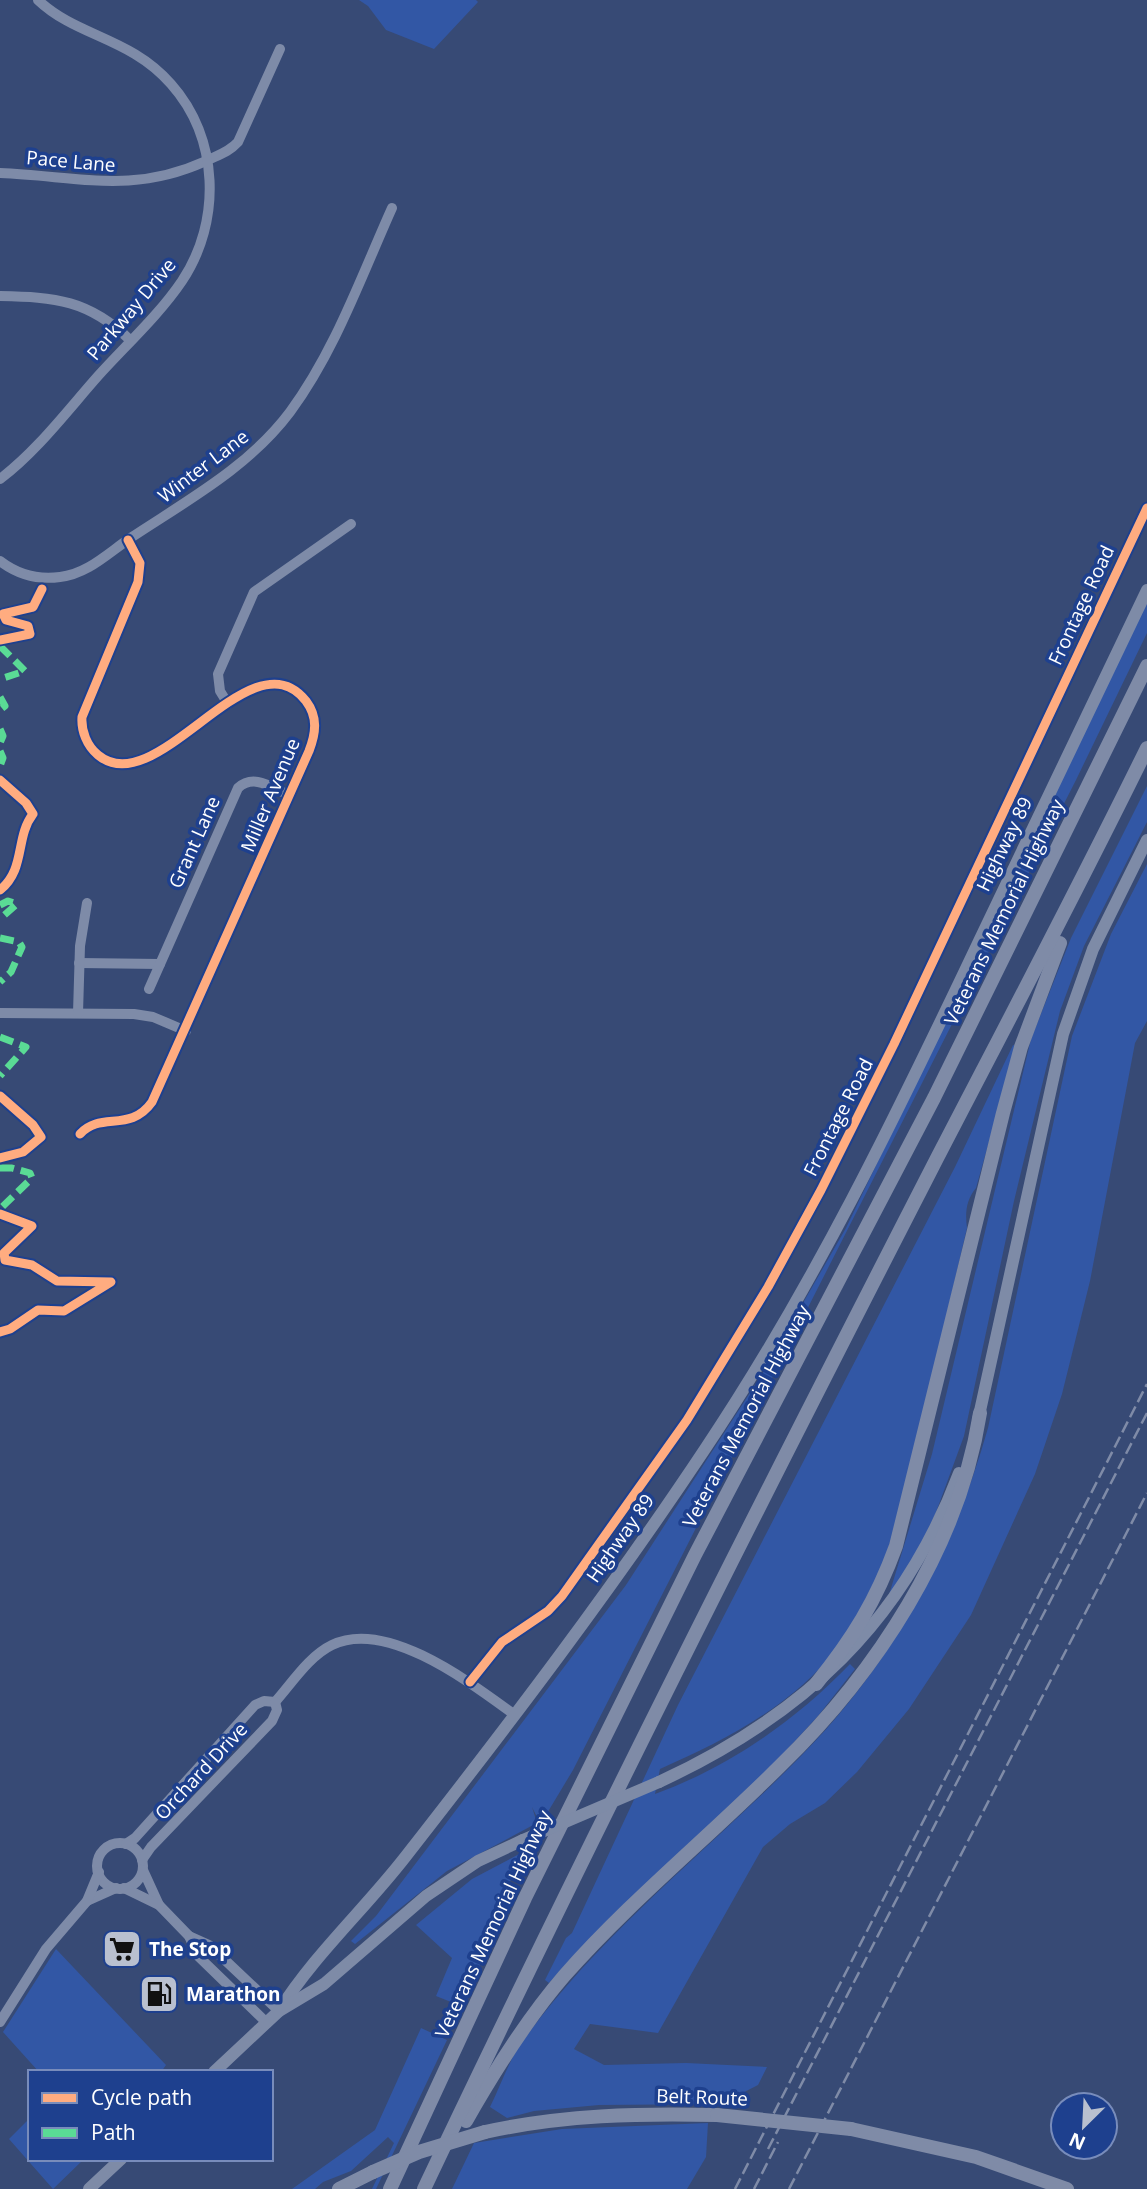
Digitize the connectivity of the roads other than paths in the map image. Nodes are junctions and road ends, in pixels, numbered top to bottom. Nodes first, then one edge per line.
1 (38, 0) edge
2 (280, 49) dead end
3 (208, 160) junction
4 (0, 173) edge
5 (392, 208) dead end
6 (0, 296) edge
7 (130, 340) junction
8 (0, 479) edge
9 (1147, 508) edge
10 (351, 524) dead end
11 (128, 540) junction
12 (0, 561) edge
13 (1147, 590) edge
14 (1147, 666) edge
15 (228, 704) junction
16 (1147, 748) edge
17 (289, 795) junction
18 (1147, 841) edge
19 (1084, 876) junction
20 (87, 904) dead end
21 (79, 962) junction
22 (160, 964) junction
23 (149, 989) dead end
24 (0, 1013) edge
25 (78, 1013) junction
26 (186, 1031) junction
27 (80, 1133) dead end
28 (980, 1413) junction
29 (470, 1682) junction
30 (816, 1684) junction
31 (275, 1702) junction
32 (515, 1715) junction
33 (126, 1844) junction
34 (143, 1865) junction
35 (99, 1872) junction
36 (120, 1888) junction
37 (87, 1901) junction
38 (159, 1905) junction
39 (189, 1936) junction
40 (279, 2011) junction
41 (0, 2022) edge
42 (267, 2023) junction
43 (216, 2070) edge
44 (119, 2161) edge
45 (89, 2189) edge
46 (339, 2189) edge
47 (390, 2189) edge
48 (426, 2189) edge
49 (1068, 2189) edge

1 - 3 street, Parkway Drive
2 - 3 street, Pace Lane
3 - 4 street, Pace Lane
3 - 7 street, Parkway Drive
5 - 11 street, Winter Lane
6 - 7 street
7 - 8 street, Parkway Drive
9 - 29 street, Frontage Road
10 - 15 street
11 - 12 street, Winter Lane
11 - 15 street, Miller Avenue
13 - 32 main road, Highway 89
14 - 47 highway, Veterans Memorial Highway
15 - 17 street, Miller Avenue
16 - 19 highway
17 - 22 street, Grant Lane
17 - 26 street, Miller Avenue
18 - 28 main road, Highway 89
19 - 30 highway
19 - 48 highway
20 - 21 street
21 - 22 street
21 - 25 street
22 - 23 street, Grant Lane
24 - 25 street
25 - 26 street
26 - 27 street, Miller Avenue
28 - 30 main road, Highway 89
28 - 48 highway
29 - 31 street, Orchard Drive
29 - 32 street, Orchard Drive
30 - 40 main road, Highway 89, bridge
31 - 33 street, Orchard Drive
31 - 34 street, Orchard Drive
32 - 40 main road, Highway 89
33 - 34 street
33 - 35 street
34 - 36 street
34 - 38 street
35 - 36 street
35 - 37 street
36 - 37 street
36 - 38 street
37 - 41 street
38 - 39 street
39 - 40 street
39 - 42 street
40 - 42 main road, Highway 89
42 - 43 main road, Highway 89
44 - 45 main road
46 - 49 highway, Belt Route, bridge

